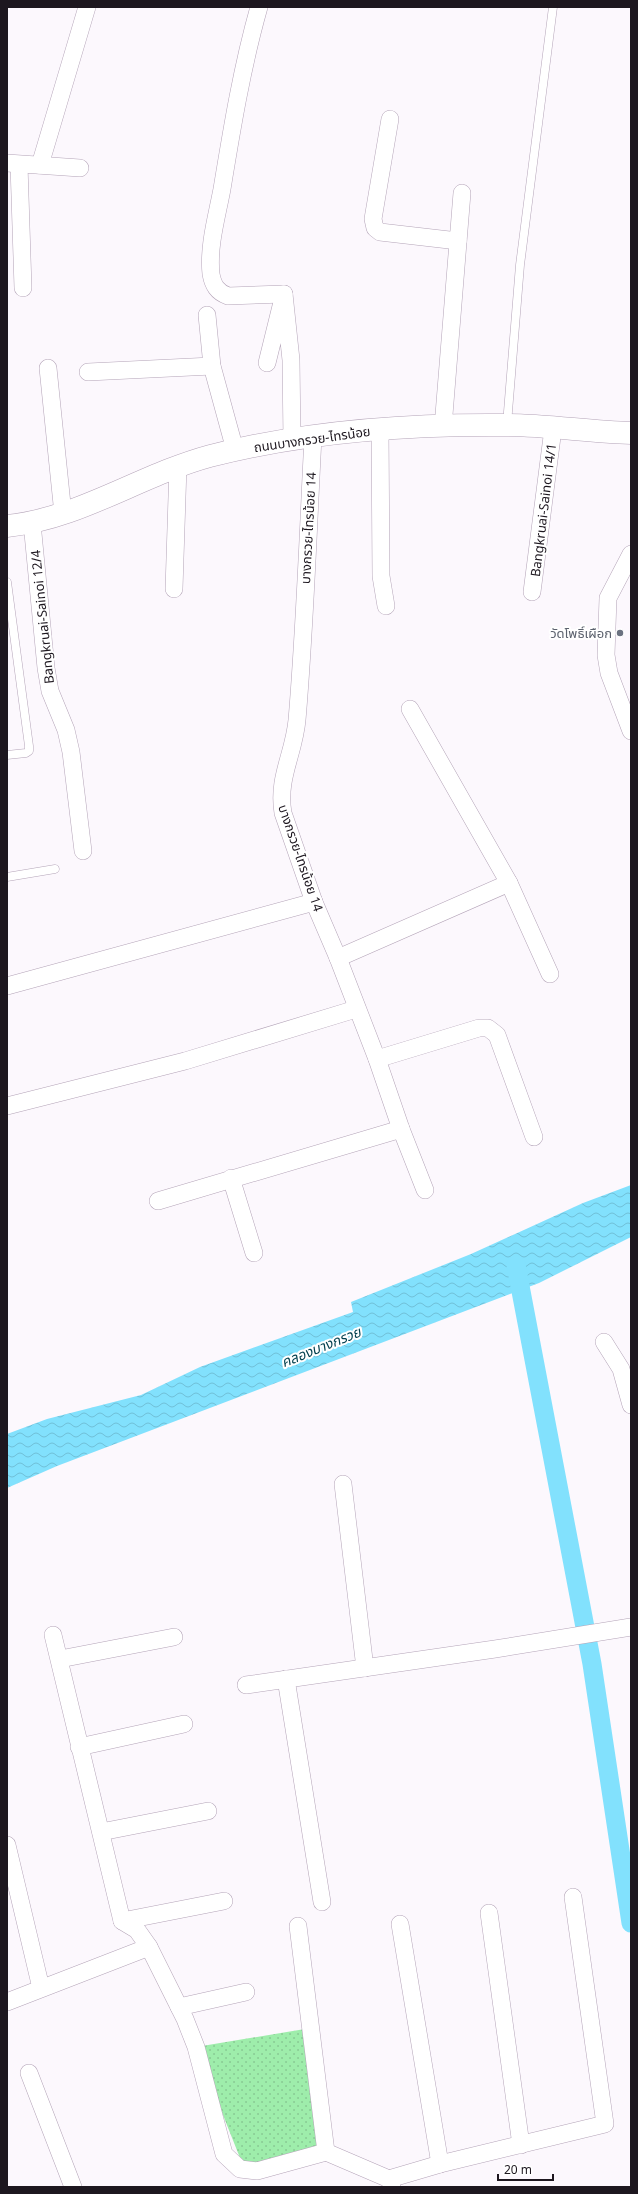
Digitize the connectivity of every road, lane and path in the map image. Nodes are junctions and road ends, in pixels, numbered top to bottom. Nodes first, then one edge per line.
1 (87, 7) edge
2 (259, 7) edge
3 (553, 7) edge
4 (390, 119) dead end
5 (13, 164) edge
6 (40, 165) junction
7 (80, 168) dead end
8 (462, 193) dead end
9 (458, 241) junction
10 (23, 288) dead end
11 (284, 294) junction
12 (207, 315) dead end
13 (267, 363) dead end
14 (212, 366) junction
15 (48, 368) dead end
16 (88, 372) dead end
17 (507, 425) junction
18 (443, 426) junction
19 (380, 429) junction
20 (553, 429) junction
21 (631, 433) edge
22 (302, 439) junction
23 (235, 450) junction
24 (178, 466) junction
25 (64, 514) junction
26 (32, 523) junction
27 (7, 526) edge
28 (631, 554) edge
29 (7, 582) edge
30 (174, 589) dead end
31 (532, 592) dead end
32 (386, 606) dead end
33 (10, 627) edge
34 (410, 710) dead end
35 (631, 731) edge
36 (7, 756) edge
37 (83, 851) dead end
38 (55, 869) dead end
39 (7, 877) edge
40 (509, 883) junction
41 (314, 902) junction
42 (338, 958) junction
43 (550, 974) dead end
44 (7, 986) edge
45 (356, 1009) junction
46 (377, 1059) junction
47 (7, 1106) edge
48 (401, 1129) junction
49 (534, 1137) dead end
50 (231, 1178) junction
51 (425, 1190) dead end
52 (158, 1201) dead end
53 (254, 1253) dead end
54 (604, 1342) dead end
55 (631, 1405) edge
56 (343, 1484) dead end
57 (631, 1627) edge
58 (53, 1636) dead end
59 (174, 1637) dead end
60 (60, 1660) junction
61 (365, 1668) junction
62 (286, 1679) junction
63 (246, 1685) dead end
64 (184, 1724) dead end
65 (79, 1746) junction
66 (208, 1811) dead end
67 (101, 1832) junction
68 (7, 1845) edge
69 (573, 1897) dead end
70 (224, 1901) dead end
71 (322, 1902) dead end
72 (489, 1913) dead end
73 (122, 1921) junction
74 (400, 1924) dead end
75 (298, 1926) dead end
76 (149, 1947) junction
77 (41, 1988) junction
78 (246, 1992) dead end
79 (7, 2002) edge
80 (179, 2007) junction
81 (29, 2074) dead end
82 (521, 2145) junction
83 (326, 2152) junction
84 (440, 2164) junction
85 (391, 2183) edge
86 (73, 2187) edge

1 - 6 street
2 - 11 street
3 - 17 lane
4 - 9 street
5 - 6 street
5 - 10 street
6 - 7 street
8 - 9 street
9 - 18 street
11 - 13 street
11 - 22 street, บางกรวย-ไทรน้อย 14
12 - 14 street
14 - 16 street
14 - 23 street
15 - 25 street
17 - 18 main road, ถนนบางกรวย-ไทรน้อย
17 - 20 main road, ถนนบางกรวย-ไทรน้อย
18 - 19 main road, ถนนบางกรวย-ไทรน้อย
19 - 22 main road, ถนนบางกรวย-ไทรน้อย
19 - 32 street
20 - 21 main road, ถนนบางกรวย-ไทรน้อย
20 - 31 street, Bangkruai-Sainoi 14/1
22 - 23 main road, ถนนบางกรวย-ไทรน้อย
22 - 41 street, บางกรวย-ไทรน้อย 14
23 - 24 main road, ถนนบางกรวย-ไทรน้อย
24 - 25 main road, ถนนบางกรวย-ไทรน้อย
24 - 30 street
25 - 26 main road, ถนนบางกรวย-ไทรน้อย
26 - 27 main road, ถนนบางกรวย-ไทรน้อย
26 - 37 street, Bangkruai-Sainoi 12/4
28 - 35 street
29 - 33 lane
33 - 36 lane
34 - 40 street
38 - 39 lane
40 - 42 street
40 - 43 street
41 - 42 street, บางกรวย-ไทรน้อย 14
41 - 44 street
42 - 45 street, บางกรวย-ไทรน้อย 14
45 - 46 street, บางกรวย-ไทรน้อย 14
45 - 47 street
46 - 48 street, บางกรวย-ไทรน้อย 14
46 - 49 street
48 - 50 street
48 - 51 street, บางกรวย-ไทรน้อย 14
50 - 52 street
50 - 53 street
54 - 55 street
56 - 61 street
57 - 61 street
58 - 60 street
59 - 60 street
60 - 65 street
61 - 62 street
62 - 63 street
62 - 71 street
64 - 65 street
65 - 67 street
66 - 67 street
67 - 73 street
68 - 77 street
69 - 82 street
70 - 73 street
72 - 82 street
73 - 76 street
74 - 84 street
75 - 83 street
76 - 77 street
76 - 80 street
77 - 79 street
78 - 80 street
80 - 83 street
81 - 86 street
82 - 84 street
83 - 85 street
84 - 85 street

